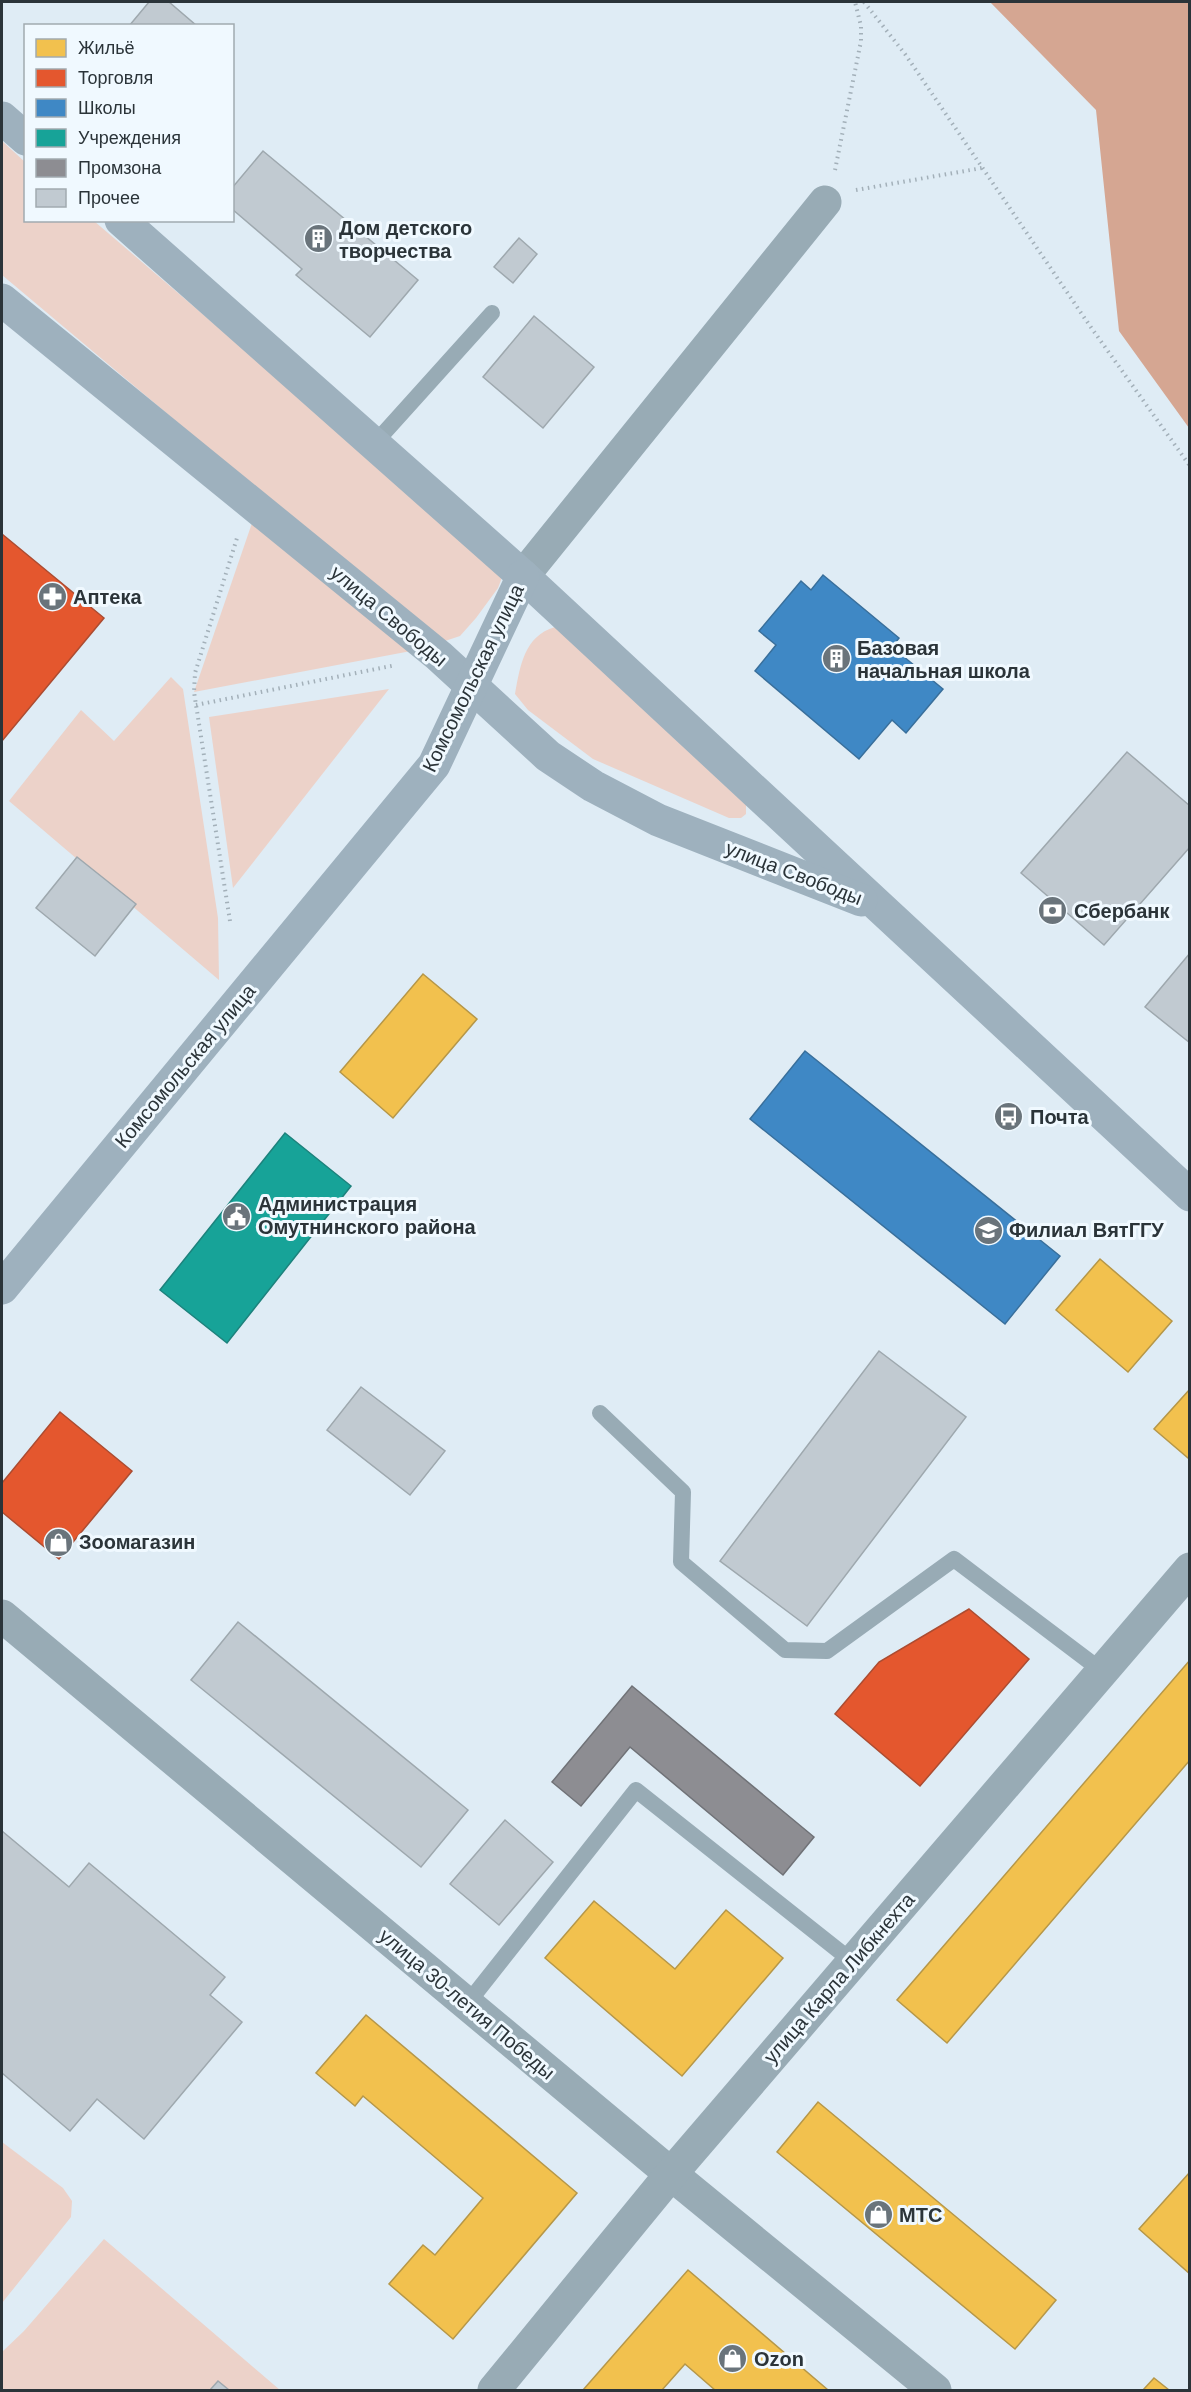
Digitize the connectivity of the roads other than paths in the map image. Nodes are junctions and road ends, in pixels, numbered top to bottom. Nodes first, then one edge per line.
1 (2, 118) edge
2 (24, 136) edge
3 (825, 202) road end
4 (123, 222) edge
5 (2, 300) edge
6 (492, 313) dead end
7 (374, 444) junction
8 (524, 576) junction
9 (471, 686) junction
10 (874, 904) junction
11 (1190, 1195) edge
12 (2, 1288) edge
13 (600, 1413) dead end
14 (1190, 1569) edge
15 (2, 1616) edge
16 (1102, 1671) junction
17 (853, 1962) junction
18 (467, 2004) junction
19 (671, 2174) junction
20 (494, 2391) edge
21 (935, 2391) edge

1 - 2 main road
3 - 8 street, Комсомольская улица
4 - 7 main road, улица Свободы
5 - 9 main road, улица Свободы
6 - 7 lane
7 - 8 main road, улица Свободы
8 - 9 main road, Комсомольская улица
8 - 10 main road, улица Свободы
9 - 10 main road, улица Свободы
9 - 12 main road, Комсомольская улица
10 - 11 main road, улица Свободы
13 - 16 lane
14 - 16 street, улица Карла Либкнехта
15 - 18 street, улица 30-летия Победы
16 - 17 street, улица Карла Либкнехта
17 - 18 lane
17 - 19 street, улица Карла Либкнехта
18 - 19 street, улица 30-летия Победы
19 - 20 street, улица Карла Либкнехта
19 - 21 street, улица 30-летия Победы

